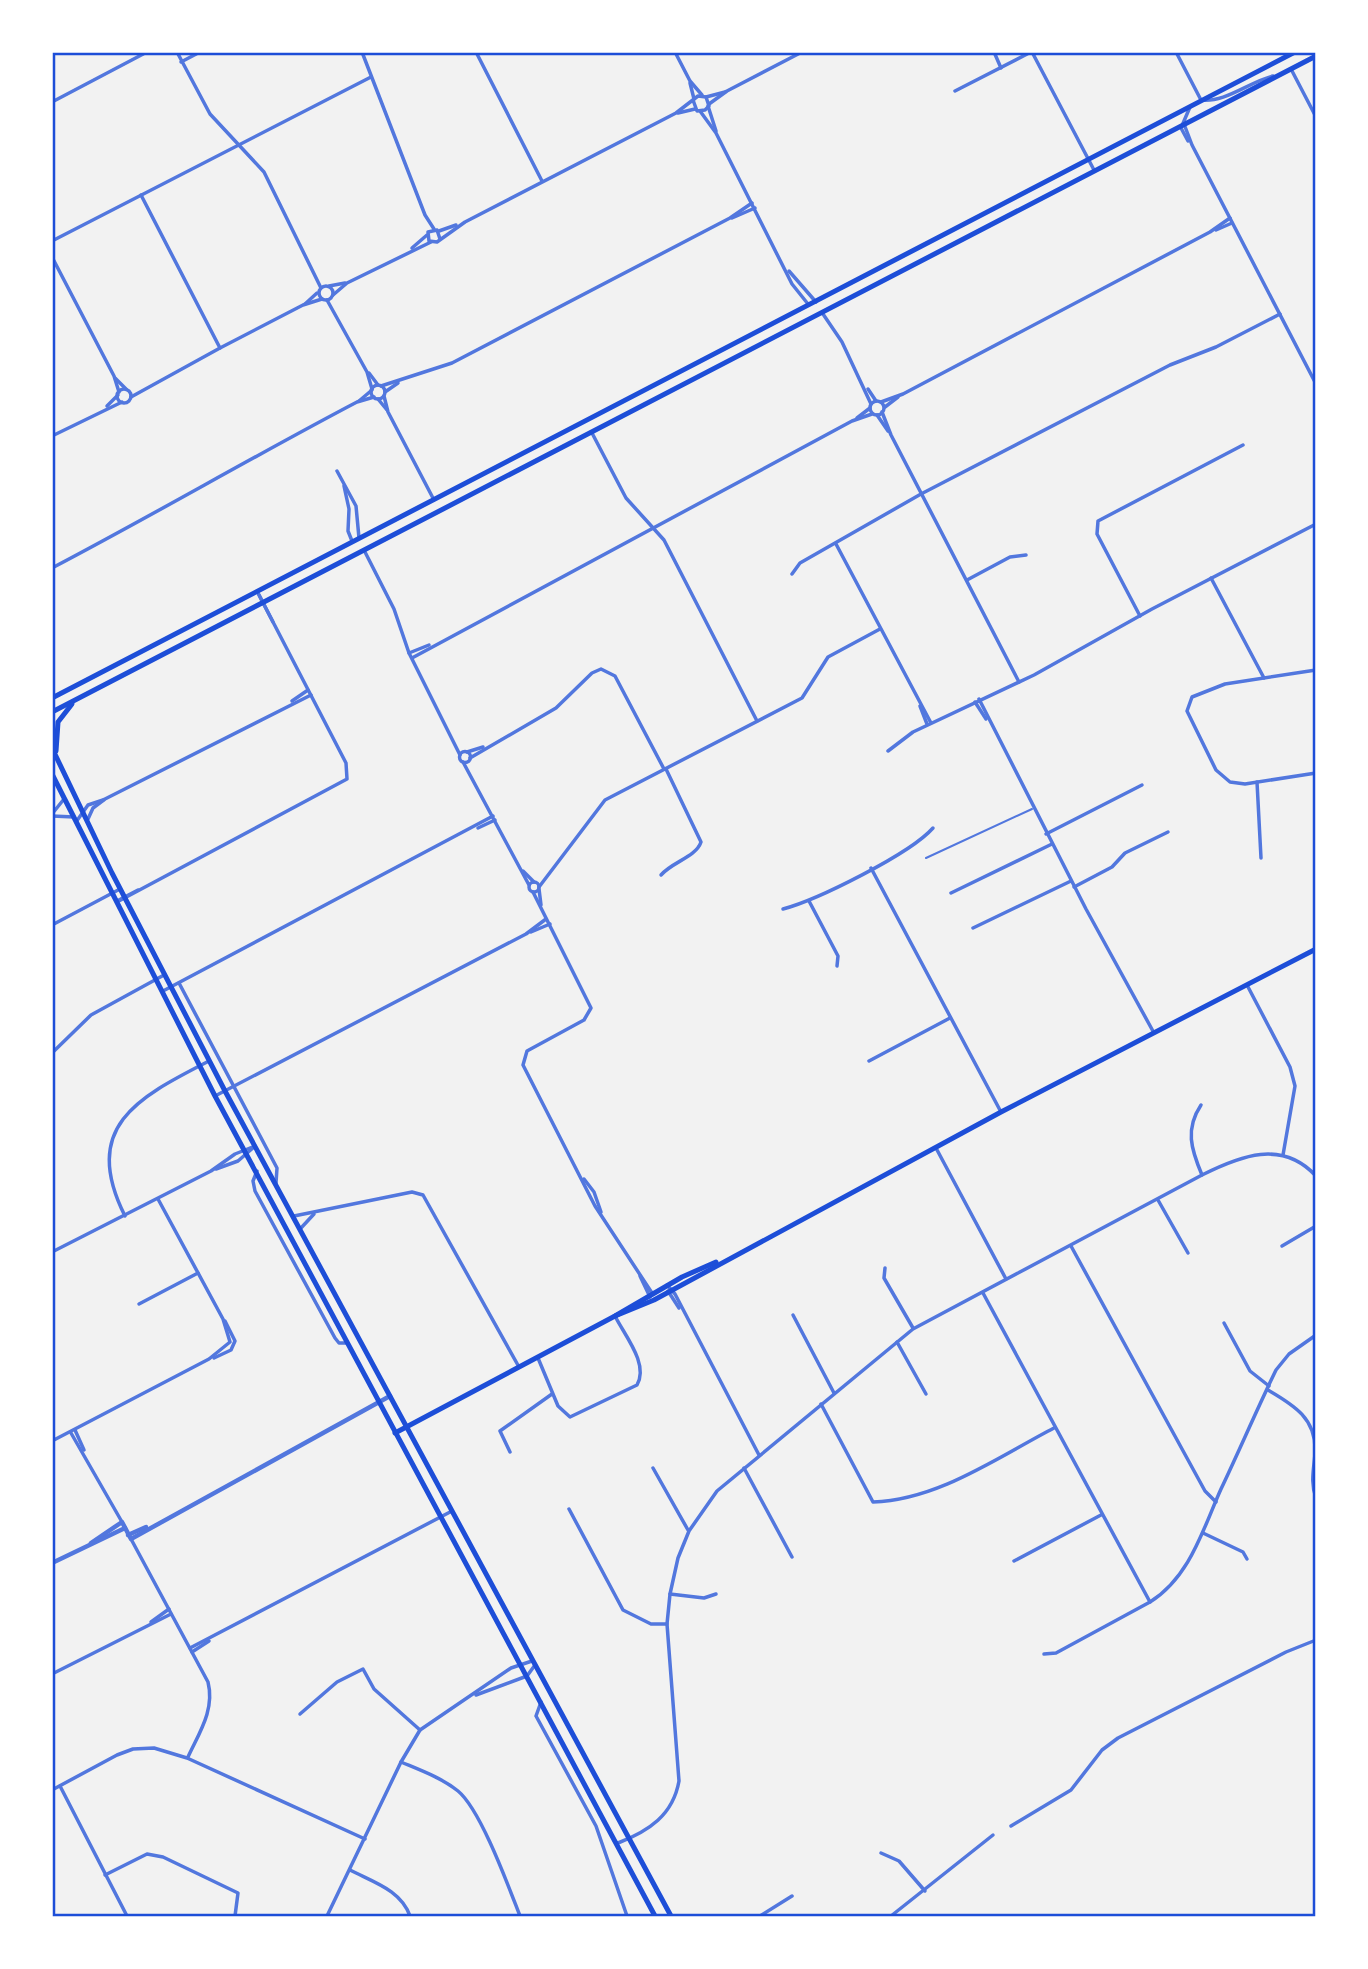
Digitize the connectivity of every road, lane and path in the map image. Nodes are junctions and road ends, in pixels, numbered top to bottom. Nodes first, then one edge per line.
1 (148, 52) edge
2 (177, 52) edge
3 (200, 52) edge
4 (362, 52) edge
5 (476, 52) edge
6 (675, 52) edge
7 (802, 52) edge
8 (994, 52) edge
9 (1031, 52) edge
10 (1176, 52) edge
11 (1295, 52) edge
12 (1315, 56) edge
13 (181, 62) junction
14 (1001, 68) junction
15 (1291, 69) junction
16 (1278, 75) junction
17 (371, 77) junction
18 (690, 81) junction
19 (727, 91) junction
20 (955, 91) dead end
21 (704, 96) junction
22 (694, 99) junction
23 (1201, 100) junction
24 (52, 102) edge
25 (709, 105) junction
26 (1191, 106) junction
27 (697, 110) junction
28 (676, 113) junction
29 (1315, 117) edge
30 (1182, 125) junction
31 (716, 133) junction
32 (239, 144) junction
33 (1088, 159) junction
34 (1094, 170) junction
35 (543, 182) junction
36 (141, 195) junction
37 (752, 203) junction
38 (755, 208) junction
39 (425, 215) junction
40 (730, 218) junction
41 (1231, 221) junction
42 (465, 222) junction
43 (436, 230) junction
44 (427, 234) junction
45 (440, 239) junction
46 (52, 241) edge
47 (431, 243) junction
48 (407, 251) junction
49 (52, 257) edge
50 (787, 270) junction
51 (347, 283) junction
52 (324, 288) junction
53 (328, 298) junction
54 (817, 302) junction
55 (303, 305) junction
56 (810, 306) junction
57 (823, 314) junction
58 (1280, 314) junction
59 (220, 348) junction
60 (367, 372) junction
61 (114, 376) junction
62 (400, 382) junction
63 (1315, 383) edge
64 (864, 384) junction
65 (380, 385) junction
66 (143, 388) junction
67 (127, 389) junction
68 (372, 389) junction
69 (118, 394) junction
70 (384, 394) junction
71 (903, 394) junction
72 (131, 397) junction
73 (376, 398) junction
74 (879, 401) junction
75 (122, 402) junction
76 (357, 402) junction
77 (870, 406) junction
78 (106, 408) junction
79 (883, 410) junction
80 (388, 412) junction
81 (875, 414) junction
82 (852, 421) junction
83 (592, 433) junction
84 (891, 435) junction
85 (52, 436) edge
86 (1242, 445) dead end
87 (337, 471) dead end
88 (344, 484) junction
89 (922, 494) junction
90 (346, 499) junction
91 (353, 499) junction
92 (434, 500) junction
93 (348, 505) junction
94 (1315, 524) edge
95 (654, 528) junction
96 (356, 540) junction
97 (836, 544) junction
98 (365, 552) junction
99 (1026, 555) dead end
100 (52, 568) edge
101 (792, 574) dead end
102 (1212, 578) junction
103 (967, 581) junction
104 (258, 593) junction
105 (264, 604) junction
106 (1140, 616) junction
107 (880, 629) junction
108 (435, 643) junction
109 (409, 653) junction
110 (412, 658) junction
111 (1315, 670) edge
112 (1264, 678) junction
113 (1019, 682) junction
114 (309, 692) junction
115 (54, 695) edge
116 (77, 699) junction
117 (976, 700) junction
118 (52, 712) edge
119 (757, 721) junction
120 (929, 724) junction
121 (454, 738) junction
122 (485, 747) junction
123 (52, 748) edge
124 (888, 751) dead end
125 (467, 752) junction
126 (56, 755) junction
127 (460, 755) junction
128 (470, 759) junction
129 (463, 762) junction
130 (665, 769) junction
131 (1315, 773) edge
132 (52, 774) edge
133 (474, 778) junction
134 (1257, 782) junction
135 (1142, 785) dead end
136 (64, 798) junction
137 (105, 799) junction
138 (1033, 808) junction
139 (84, 811) junction
140 (52, 815) edge
141 (494, 818) junction
142 (75, 819) junction
143 (88, 819) junction
144 (933, 828) dead end
145 (1168, 832) dead end
146 (1046, 834) junction
147 (1052, 844) junction
148 (926, 858) dead end
149 (1261, 858) dead end
150 (871, 868) junction
151 (522, 869) junction
152 (549, 874) junction
153 (662, 875) dead end
154 (1071, 881) junction
155 (535, 882) junction
156 (529, 885) junction
157 (1074, 887) junction
158 (539, 888) junction
159 (533, 892) junction
160 (951, 892) dead end
161 (111, 894) junction
162 (123, 895) junction
163 (808, 901) junction
164 (116, 903) junction
165 (541, 908) junction
166 (783, 909) dead end
167 (547, 919) junction
168 (550, 924) junction
169 (52, 925) edge
170 (974, 928) dead end
171 (526, 934) junction
172 (1315, 949) edge
173 (837, 965) dead end
174 (164, 975) junction
175 (155, 980) junction
176 (179, 982) junction
177 (1247, 985) junction
178 (171, 987) junction
179 (161, 992) junction
180 (950, 1018) junction
181 (1154, 1033) junction
182 (52, 1053) edge
183 (209, 1061) junction
184 (869, 1061) dead end
185 (200, 1066) junction
186 (233, 1087) junction
187 (225, 1091) junction
188 (215, 1096) junction
189 (1201, 1105) dead end
190 (1001, 1112) junction
191 (255, 1146) junction
192 (936, 1147) junction
193 (246, 1152) junction
194 (1283, 1155) junction
195 (257, 1171) junction
196 (1202, 1175) junction
197 (1315, 1176) edge
198 (276, 1183) junction
199 (158, 1199) junction
200 (1158, 1199) junction
201 (316, 1213) junction
202 (125, 1216) junction
203 (294, 1216) junction
204 (1315, 1226) edge
205 (301, 1228) junction
206 (1071, 1246) junction
207 (1282, 1246) dead end
208 (52, 1252) edge
209 (1188, 1253) dead end
210 (885, 1268) dead end
211 (198, 1273) junction
212 (1006, 1279) junction
213 (669, 1289) junction
214 (983, 1293) junction
215 (651, 1296) junction
216 (139, 1304) dead end
217 (793, 1315) dead end
218 (615, 1316) junction
219 (1224, 1324) dead end
220 (914, 1329) junction
221 (1315, 1335) edge
222 (897, 1342) junction
223 (349, 1343) junction
224 (537, 1357) junction
225 (519, 1367) junction
226 (1268, 1388) junction
227 (834, 1393) junction
228 (552, 1394) junction
229 (926, 1394) dead end
230 (390, 1396) junction
231 (378, 1403) junction
232 (821, 1404) junction
233 (406, 1426) junction
234 (1054, 1428) junction
235 (73, 1431) junction
236 (395, 1433) junction
237 (52, 1442) edge
238 (510, 1452) dead end
239 (759, 1455) junction
240 (653, 1468) dead end
241 (744, 1468) junction
242 (1315, 1498) edge
243 (1216, 1502) junction
244 (569, 1509) dead end
245 (452, 1511) junction
246 (1101, 1515) junction
247 (440, 1517) junction
248 (123, 1525) junction
249 (689, 1531) junction
250 (1203, 1532) junction
251 (130, 1537) junction
252 (792, 1557) dead end
253 (1247, 1559) dead end
254 (1014, 1562) dead end
255 (52, 1563) edge
256 (670, 1594) junction
257 (716, 1594) dead end
258 (1150, 1602) junction
259 (503, 1608) junction
260 (170, 1611) junction
261 (493, 1615) junction
262 (667, 1624) junction
263 (1315, 1640) edge
264 (191, 1650) junction
265 (1044, 1654) dead end
266 (533, 1663) junction
267 (520, 1664) junction
268 (52, 1674) edge
269 (527, 1676) junction
270 (475, 1695) junction
271 (541, 1702) junction
272 (300, 1714) dead end
273 (420, 1730) junction
274 (187, 1758) junction
275 (401, 1762) junction
276 (60, 1786) junction
277 (52, 1790) edge
278 (1011, 1826) dead end
279 (993, 1835) dead end
280 (365, 1839) junction
281 (630, 1839) junction
282 (618, 1843) junction
283 (881, 1853) dead end
284 (350, 1870) junction
285 (106, 1875) junction
286 (925, 1891) junction
287 (792, 1896) dead end
288 (127, 1916) edge
289 (235, 1916) edge
290 (327, 1916) edge
291 (410, 1916) edge
292 (520, 1916) edge
293 (627, 1916) edge
294 (655, 1916) edge
295 (671, 1916) edge
296 (760, 1916) edge
297 (891, 1916) edge

1 - 24 street
2 - 13 street
3 - 13 street
4 - 17 street
5 - 35 street
6 - 18 street
7 - 19 street
8 - 14 street
9 - 14 street
9 - 33 street
10 - 23 street
11 - 23 main road
12 - 15 main road
13 - 32 street
14 - 20 street
15 - 16 main road
15 - 29 street
16 - 23 street
16 - 30 main road
17 - 32 street
17 - 39 street
18 - 21 street
18 - 22 street
19 - 21 street
19 - 25 street
21 - 22 street
21 - 25 street
22 - 27 street
22 - 28 street
23 - 26 main road
25 - 27 street
25 - 31 street
26 - 30 street
26 - 33 main road
27 - 28 street
27 - 31 street
28 - 35 street
30 - 34 main road
30 - 41 street
31 - 37 street
32 - 36 street
32 - 52 street
33 - 34 street
33 - 54 main road
34 - 57 main road
35 - 42 street
36 - 46 street
36 - 59 street
37 - 38 street
37 - 40 street
38 - 40 street
38 - 50 street
39 - 43 street
39 - 44 street
40 - 62 street
41 - 58 street
41 - 71 street
42 - 43 street
42 - 45 street
43 - 44 street
43 - 45 street
44 - 47 street
44 - 48 street
45 - 47 street
47 - 48 street
48 - 51 street
49 - 61 street
50 - 54 street
50 - 56 street
51 - 52 street
51 - 53 street
52 - 53 street
52 - 53 street
52 - 55 street
53 - 55 street
53 - 60 street
54 - 56 main road
54 - 57 main road
55 - 59 street
56 - 57 main road
56 - 92 main road
57 - 64 street
57 - 83 main road
58 - 63 street
58 - 89 street
59 - 66 street
60 - 65 street
60 - 68 street
61 - 67 street
61 - 69 street
62 - 65 street
62 - 70 street
64 - 74 street
64 - 77 street
65 - 68 street
65 - 70 street
66 - 67 street
66 - 72 street
67 - 69 street
67 - 72 street
68 - 73 street
68 - 76 street
69 - 75 street
69 - 78 street
70 - 73 street
70 - 80 street
71 - 74 street
71 - 79 street
72 - 75 street
73 - 76 street
73 - 80 street
74 - 77 street
74 - 79 street
75 - 78 street
76 - 100 street
77 - 81 street
77 - 82 street
78 - 85 street
79 - 81 street
79 - 84 street
80 - 92 street
81 - 82 street
81 - 84 street
82 - 95 street
83 - 95 street
83 - 98 main road
84 - 89 street
86 - 106 street
87 - 88 street
88 - 90 street
88 - 91 street
89 - 97 street
89 - 103 street
90 - 91 street
90 - 93 street
91 - 93 street
91 - 96 street
92 - 96 main road
93 - 96 street
94 - 102 street
95 - 108 street
95 - 119 street
96 - 98 main road
96 - 104 main road
97 - 101 street
97 - 107 street
98 - 105 main road
98 - 109 street
99 - 103 street
102 - 106 street
102 - 112 street
103 - 113 street
104 - 105 street
104 - 115 main road
105 - 114 street
105 - 116 main road
106 - 113 street
107 - 119 street
107 - 120 street
108 - 109 street
108 - 110 street
109 - 110 street
110 - 121 street
111 - 112 street
112 - 134 street
113 - 117 street
114 - 137 street
114 - 162 street
116 - 118 main road
116 - 126 main road
117 - 120 street
117 - 138 street
119 - 130 street
120 - 124 street
121 - 125 street
121 - 127 street
122 - 125 street
122 - 128 street
122 - 130 street
123 - 126 main road
125 - 127 street
125 - 128 street
126 - 139 main road
127 - 129 street
128 - 129 street
128 - 133 street
129 - 133 street
130 - 152 street
130 - 153 street
131 - 134 street
132 - 136 main road
133 - 141 street
134 - 149 street
135 - 146 street
136 - 140 street
136 - 142 main road
137 - 139 street
137 - 143 street
138 - 146 street
138 - 148 lane
139 - 142 street
139 - 143 main road
140 - 142 street
141 - 151 street
141 - 176 street
142 - 161 main road
143 - 162 main road
144 - 150 street
145 - 157 street
146 - 147 street
147 - 154 street
147 - 160 street
150 - 163 street
150 - 180 street
151 - 155 street
151 - 156 street
152 - 155 street
152 - 158 street
154 - 157 street
154 - 170 street
155 - 156 street
155 - 158 street
156 - 159 street
157 - 181 street
158 - 159 street
158 - 165 street
159 - 165 street
161 - 162 street
161 - 164 main road
161 - 169 street
162 - 164 street
162 - 174 main road
163 - 166 street
163 - 173 street
164 - 175 main road
165 - 167 street
167 - 168 street
167 - 171 street
168 - 171 street
168 - 215 street
171 - 186 street
172 - 177 main road
174 - 175 street
174 - 178 main road
175 - 179 main road
175 - 182 street
176 - 178 street
176 - 186 street
177 - 181 main road
177 - 194 street
178 - 179 street
178 - 183 main road
179 - 185 main road
180 - 184 street
180 - 190 street
181 - 190 main road
183 - 185 street
183 - 187 main road
185 - 188 main road
185 - 202 street
186 - 187 street
186 - 198 street
187 - 188 street
187 - 191 main road
188 - 193 main road
189 - 196 street
190 - 192 main road
191 - 193 street
191 - 198 main road
192 - 212 street
192 - 213 main road
193 - 195 main road
193 - 199 street
194 - 196 street
194 - 197 street
195 - 223 main road
195 - 223 street
196 - 200 street
198 - 203 main road
199 - 202 street
199 - 211 street
200 - 206 street
200 - 209 street
201 - 203 street
201 - 205 street
201 - 225 street
202 - 208 street
203 - 205 main road
204 - 207 street
205 - 230 main road
206 - 212 street
206 - 243 street
210 - 220 street
211 - 216 street
211 - 235 street
212 - 214 street
213 - 215 main road
213 - 239 street
214 - 220 street
214 - 234 street
215 - 218 main road
217 - 227 street
218 - 224 main road
218 - 228 street
219 - 226 street
220 - 222 street
221 - 226 street
222 - 227 street
222 - 229 street
223 - 231 main road
224 - 225 main road
224 - 228 street
225 - 233 main road
226 - 242 street
226 - 243 street
227 - 232 street
228 - 238 street
230 - 231 street
230 - 233 main road
231 - 236 main road
231 - 251 street
232 - 234 street
232 - 239 street
233 - 236 main road
233 - 245 main road
234 - 246 street
235 - 237 street
235 - 248 street
236 - 247 main road
239 - 241 street
240 - 249 street
241 - 249 street
241 - 252 street
243 - 250 street
244 - 262 street
245 - 247 street
245 - 259 main road
246 - 254 street
246 - 258 street
247 - 261 main road
247 - 264 street
248 - 251 street
248 - 255 street
249 - 256 street
250 - 253 street
250 - 258 street
251 - 260 street
256 - 257 street
256 - 262 street
258 - 265 street
259 - 261 main road
259 - 266 main road
260 - 264 street
260 - 268 street
261 - 267 main road
262 - 281 street
263 - 278 street
264 - 274 street
266 - 267 street
266 - 269 street
266 - 281 main road
267 - 269 main road
267 - 270 street
269 - 270 street
269 - 271 main road
270 - 273 street
271 - 282 main road
271 - 293 street
272 - 273 street
273 - 275 street
274 - 276 street
274 - 280 street
275 - 280 street
275 - 292 street
276 - 277 street
276 - 285 street
279 - 286 street
280 - 284 street
281 - 282 street
281 - 295 main road
282 - 294 main road
283 - 286 street
284 - 290 street
284 - 291 street
285 - 288 street
285 - 289 street
286 - 297 street
287 - 296 street

